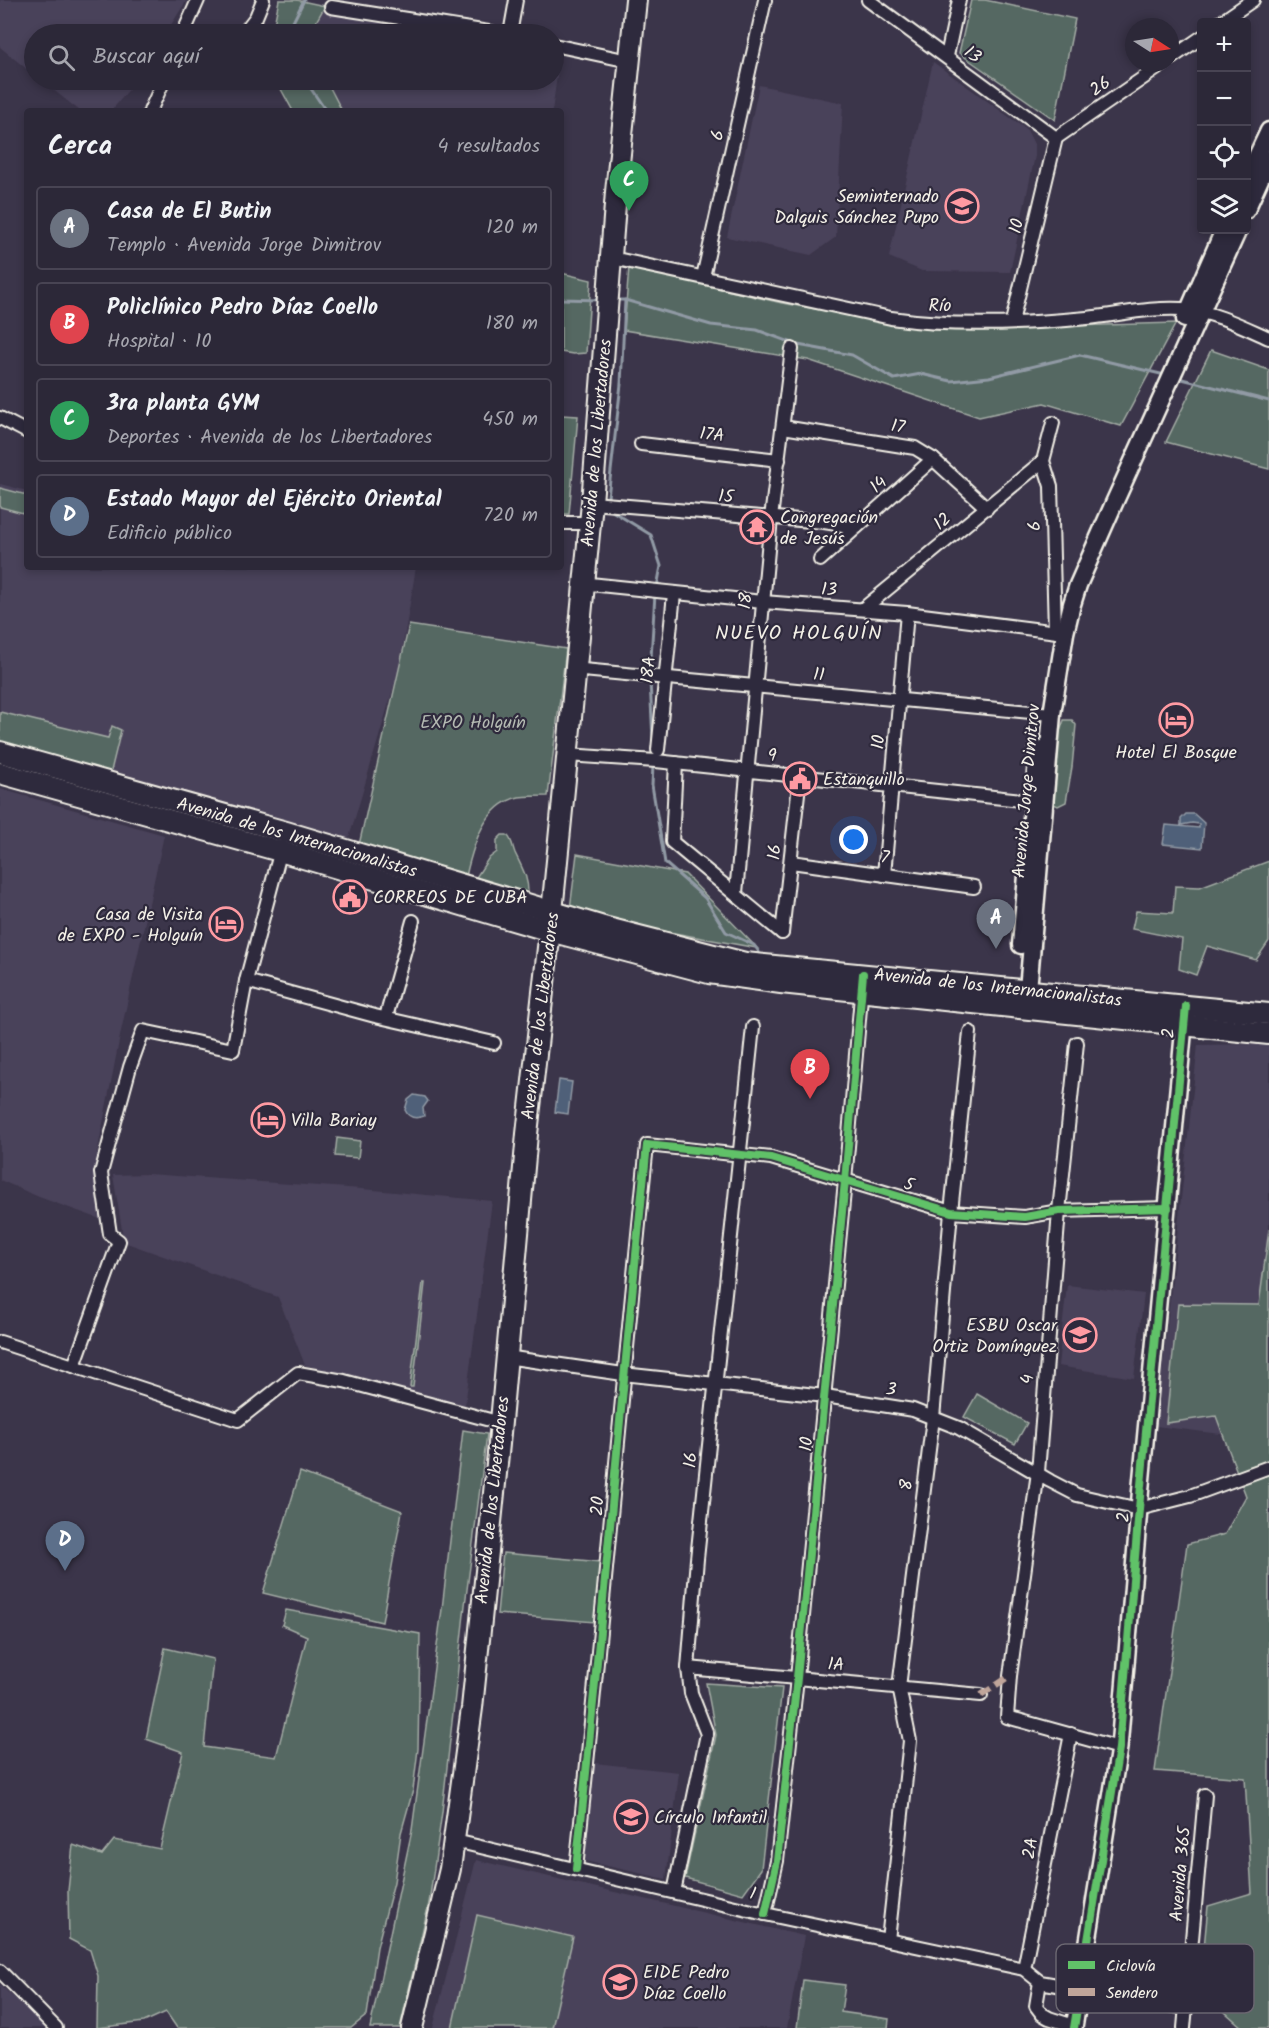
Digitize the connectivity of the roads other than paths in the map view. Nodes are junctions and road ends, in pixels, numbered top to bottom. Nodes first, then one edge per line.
1 (198, 0) edge
2 (262, 0) edge
3 (516, 0) edge
4 (636, 0) edge
5 (765, 0) edge
6 (868, 0) edge
7 (959, 0) edge
8 (1253, 0) edge
9 (331, 7) dead end
10 (1227, 18) edge
11 (187, 24) edge
12 (250, 24) edge
13 (438, 24) edge
14 (512, 24) edge
15 (1197, 40) edge
16 (564, 47) edge
17 (1179, 53) edge
18 (947, 56) junction
19 (629, 61) junction
20 (1152, 72) edge
21 (159, 90) edge
22 (151, 108) edge
23 (1269, 131) edge
24 (1056, 138) junction
25 (1269, 159) edge
26 (1251, 169) edge
27 (1251, 199) edge
28 (1223, 234) edge
29 (1236, 234) edge
30 (612, 258) junction
31 (703, 277) junction
32 (1195, 311) junction
33 (1012, 322) junction
34 (1269, 338) edge
35 (792, 349) dead end
36 (0, 418) edge
37 (1053, 423) dead end
38 (24, 425) edge
39 (783, 428) junction
40 (641, 444) dead end
41 (933, 459) junction
42 (779, 460) junction
43 (1043, 461) junction
44 (592, 503) junction
45 (987, 508) junction
46 (771, 518) junction
47 (564, 523) edge
48 (590, 523) junction
49 (856, 527) junction
50 (820, 560) dead end
51 (590, 584) dead end
52 (674, 594) junction
53 (763, 602) junction
54 (863, 609) junction
55 (907, 613) junction
56 (1060, 632) junction
57 (584, 670) dead end
58 (666, 678) junction
59 (755, 686) junction
60 (900, 699) junction
61 (1047, 713) junction
62 (658, 750) dead end
63 (0, 753) edge
64 (567, 755) junction
65 (676, 764) junction
66 (748, 770) junction
67 (0, 773) edge
68 (800, 776) junction
69 (892, 787) junction
70 (1039, 802) junction
71 (283, 842) junction
72 (791, 862) junction
73 (884, 875) junction
74 (974, 887) dead end
75 (736, 893) junction
76 (413, 921) dead end
77 (551, 922) junction
78 (246, 981) junction
79 (862, 983) junction
80 (1021, 995) junction
81 (1186, 1006) junction
82 (1269, 1014) edge
83 (386, 1017) junction
84 (1184, 1026) junction
85 (753, 1027) dead end
86 (970, 1032) dead end
87 (1269, 1034) edge
88 (1077, 1043) dead end
89 (494, 1044) dead end
90 (647, 1145) joint
91 (740, 1155) junction
92 (845, 1181) junction
93 (1168, 1208) junction
94 (1059, 1211) junction
95 (951, 1212) junction
96 (0, 1342) edge
97 (506, 1357) junction
98 (74, 1366) junction
99 (623, 1374) junction
100 (716, 1384) junction
101 (825, 1396) junction
102 (933, 1418) junction
103 (501, 1423) junction
104 (1269, 1467) edge
105 (1038, 1472) junction
106 (1139, 1509) junction
107 (688, 1668) junction
108 (797, 1678) junction
109 (899, 1688) junction
110 (981, 1695) dead end
111 (1071, 1734) junction
112 (1119, 1749) junction
113 (1205, 1795) dead end
114 (455, 1840) junction
115 (576, 1869) junction
116 (674, 1892) junction
117 (765, 1914) junction
118 (888, 1940) junction
119 (1088, 1944) edge
120 (1192, 1944) edge
121 (1024, 1969) junction
122 (0, 1971) edge
123 (1040, 1982) junction
124 (1056, 1986) edge
125 (1186, 2013) edge
126 (1074, 2027) edge
127 (56, 2028) edge
128 (412, 2028) edge
129 (1184, 2028) edge

1 - 11 street
2 - 12 street
3 - 14 street
4 - 19 main road, Avenida de los Libertadores
5 - 31 street, 6
6 - 18 street, 13
7 - 18 street
8 - 10 street
9 - 13 street
15 - 17 street
16 - 19 street
18 - 24 street, 13
19 - 30 main road, Avenida de los Libertadores
20 - 24 street, 26
21 - 22 street
23 - 26 main road
24 - 33 street, 10
25 - 27 main road
28 - 32 main road, Avenida Jorge Dimitrov
29 - 32 main road, Avenida Jorge Dimitrov
30 - 31 street, Río
30 - 44 main road, Avenida de los Libertadores
31 - 33 street, Río
32 - 33 street, Río
32 - 34 street, Río
32 - 56 main road, Avenida Jorge Dimitrov
35 - 39 street, 18
36 - 38 street
37 - 43 street
39 - 41 street, 17
39 - 42 street, 18
40 - 42 street, 17A
41 - 45 street, 17
41 - 49 street, 14
42 - 46 street, 18
43 - 45 street, 12
43 - 56 street, 6
44 - 46 street, 15
44 - 48 main road, Avenida de los Libertadores
45 - 54 street, 12
46 - 49 street, 15
46 - 53 street, 18
47 - 48 street
48 - 64 main road, Avenida de los Libertadores
49 - 50 street, 14
51 - 52 street, 13
52 - 53 street, 13
52 - 58 street, 18A
53 - 54 street, 13
53 - 59 street, 18
54 - 55 street, 13
55 - 56 street, 13
55 - 60 street, 10
56 - 61 main road, Avenida Jorge Dimitrov
57 - 58 street, 11
58 - 59 street, 11
58 - 62 street, 18A
59 - 60 street, 11
59 - 66 street, 18
60 - 61 street, 11
60 - 69 street, 10
61 - 70 main road, Avenida Jorge Dimitrov
63 - 71 main road, Avenida de los Internacionalistas
64 - 65 street, 9
64 - 77 main road, Avenida de los Libertadores
65 - 66 street, 9
65 - 75 street
66 - 68 street, 9
66 - 75 street, 18
67 - 71 main road, Avenida de los Internacionalistas
68 - 69 street, 9
68 - 72 street, 16
69 - 70 street, 9
69 - 73 street, 10
70 - 80 main road, Avenida Jorge Dimitrov
71 - 77 main road, Avenida de los Internacionalistas
71 - 78 street
72 - 73 street, 7
72 - 75 street, 16
73 - 74 street, 7
76 - 83 street
77 - 79 main road, Avenida de los Internacionalistas
77 - 97 main road, Avenida de los Libertadores
78 - 83 street
78 - 98 street
79 - 80 main road, Avenida de los Internacionalistas
79 - 92 street, 10
80 - 81 main road, Avenida de los Internacionalistas
80 - 84 main road, Avenida de los Internacionalistas
81 - 82 main road, Avenida de los Internacionalistas
81 - 84 street, 2
83 - 89 street
84 - 87 main road, Avenida de los Internacionalistas
84 - 93 street, 2
85 - 91 street, 16
86 - 95 street, 8
88 - 94 street, 4
90 - 91 street, 5
90 - 99 street, 20
91 - 92 street, 5
91 - 100 street, 16
92 - 95 street, 5
92 - 101 street, 10
93 - 94 street, 5
93 - 106 street, 2
94 - 95 street, 5
94 - 105 street, 4
95 - 102 street, 8
96 - 98 street
97 - 99 street, 3
97 - 103 main road, Avenida de los Libertadores
98 - 103 street
99 - 100 street, 3
99 - 115 street, 20
100 - 101 street, 3
100 - 107 street, 16
101 - 102 street, 3
101 - 108 street, 10
102 - 105 street, 3
102 - 109 street, 8
103 - 114 main road, Avenida de los Libertadores
104 - 106 street, 3
105 - 106 street, 3
105 - 111 street, 4
106 - 112 street, 2
107 - 108 street, 1A
107 - 116 street, 16
108 - 109 street, 1A
108 - 117 street, 10
109 - 110 street, 1A
109 - 118 street, 8
111 - 112 street
111 - 121 street, 2A
112 - 119 street, 2
113 - 120 street, Avenida 365
114 - 115 street, 1
114 - 128 main road, Avenida de los Libertadores
115 - 116 street, 1
116 - 117 street, 1
117 - 118 street, 1
118 - 121 street, 1
121 - 123 street, 1
122 - 127 street
123 - 124 street, 1
123 - 126 street
125 - 129 street, Avenida 365

